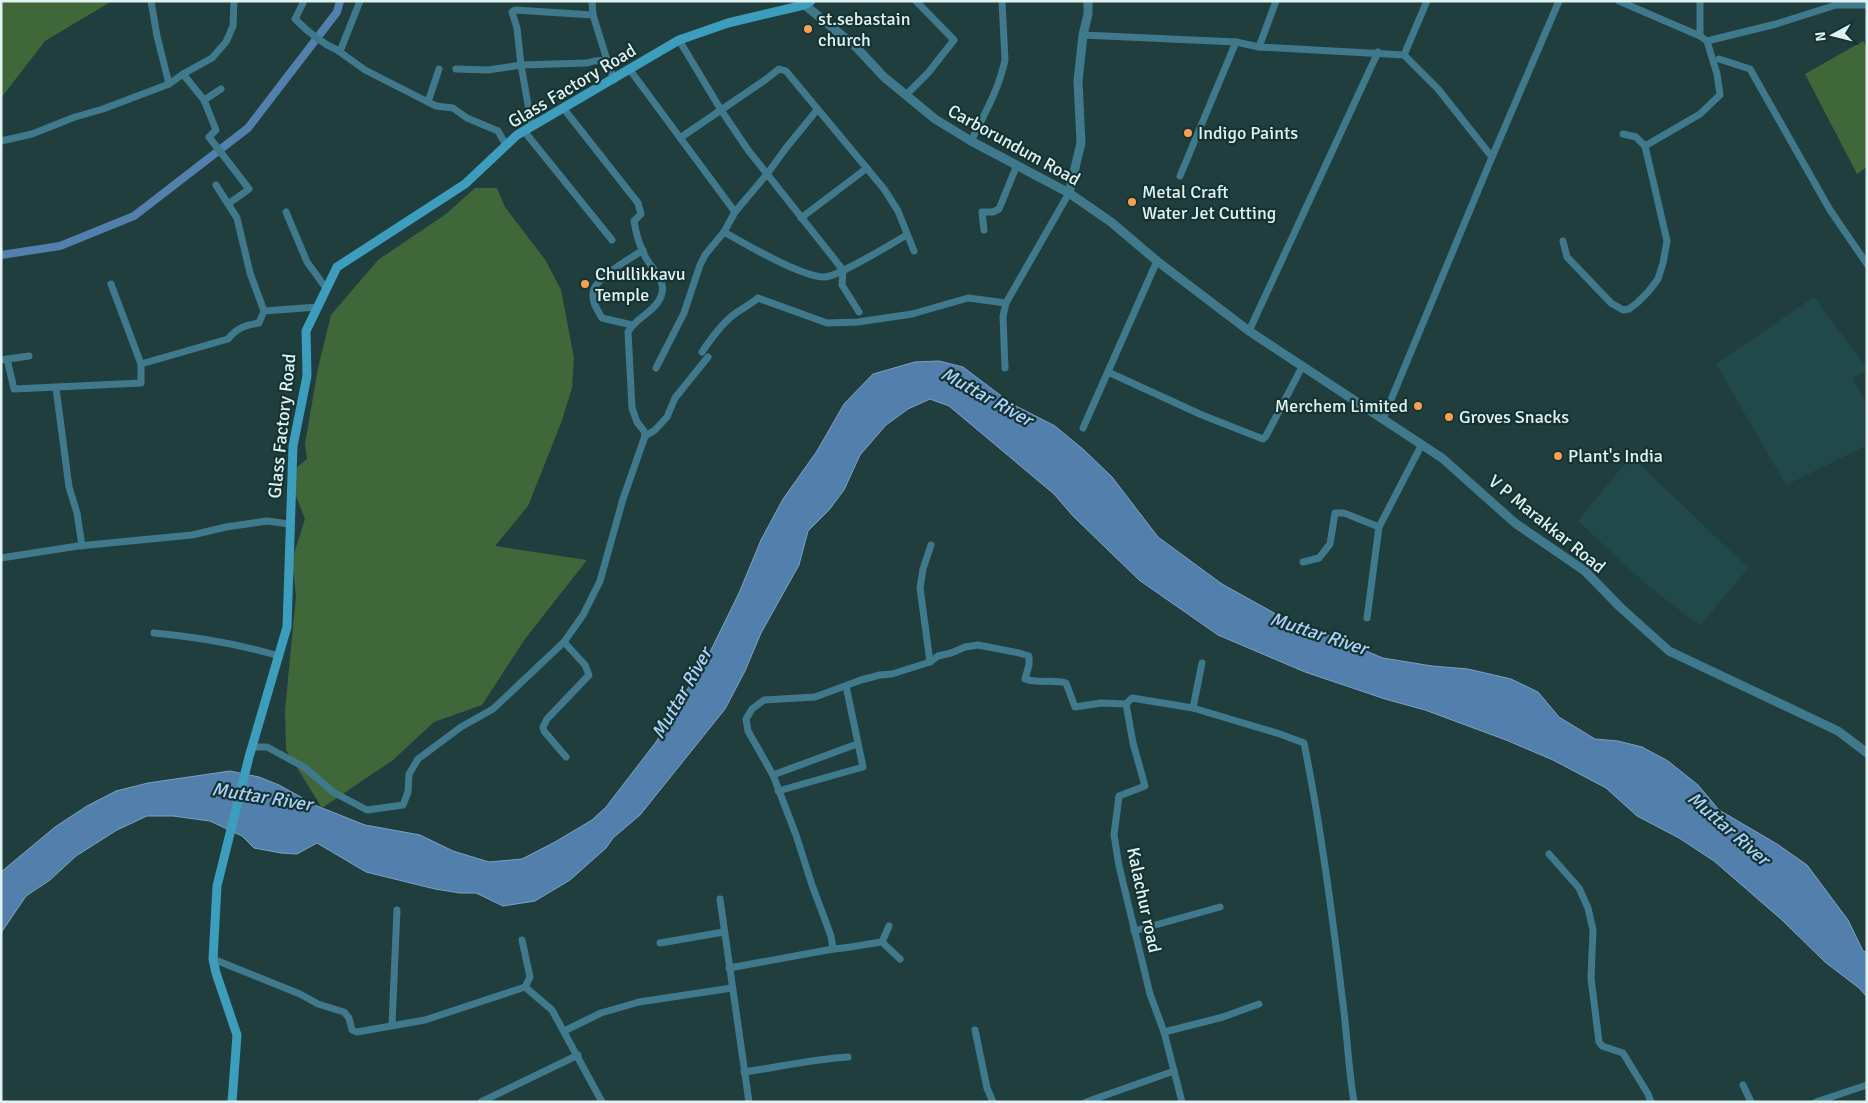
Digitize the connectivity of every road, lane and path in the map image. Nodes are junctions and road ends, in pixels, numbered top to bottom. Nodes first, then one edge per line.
1 (152, 1) edge
2 (234, 1) edge
3 (304, 1) edge
4 (360, 1) edge
5 (592, 1) edge
6 (916, 1) edge
7 (1002, 1) edge
8 (1088, 1) edge
9 (1276, 1) edge
10 (1427, 1) edge
11 (1559, 1) edge
12 (1619, 1) edge
13 (1700, 1) edge
14 (805, 3) edge
15 (1836, 3) edge
16 (1867, 5) edge
17 (593, 15) junction
18 (1083, 36) junction
19 (1700, 36) junction
20 (680, 40) junction
21 (1707, 41) junction
22 (1236, 42) junction
23 (1260, 47) junction
24 (337, 50) junction
25 (1378, 52) junction
26 (1404, 55) junction
27 (1719, 59) dead end
28 (607, 60) junction
29 (521, 65) junction
30 (439, 69) dead end
31 (456, 69) dead end
32 (630, 70) junction
33 (182, 74) junction
34 (614, 80) junction
35 (169, 84) junction
36 (221, 89) dead end
37 (906, 95) junction
38 (204, 100) junction
39 (428, 102) junction
40 (564, 109) junction
41 (721, 110) junction
42 (817, 110) junction
43 (528, 129) junction
44 (1623, 134) dead end
45 (680, 138) junction
46 (1, 141) edge
47 (971, 141) junction
48 (506, 145) junction
49 (1644, 146) junction
50 (1492, 156) junction
51 (1017, 165) junction
52 (867, 168) junction
53 (767, 174) junction
54 (1180, 176) dead end
55 (216, 185) dead end
56 (1069, 193) junction
57 (228, 204) junction
58 (286, 212) dead end
59 (735, 212) junction
60 (800, 218) junction
61 (984, 230) dead end
62 (724, 232) junction
63 (907, 235) junction
64 (612, 240) dead end
65 (1564, 241) dead end
66 (643, 250) junction
67 (914, 251) dead end
68 (1157, 261) junction
69 (1867, 264) edge
70 (843, 270) junction
71 (112, 284) dead end
72 (326, 288) junction
73 (1006, 303) junction
74 (1215, 305) joint
75 (318, 307) junction
76 (264, 311) junction
77 (859, 312) dead end
78 (632, 325) junction
79 (1249, 331) junction
80 (29, 356) dead end
81 (4, 360) edge
82 (142, 364) junction
83 (1302, 367) junction
84 (656, 368) dead end
85 (1005, 368) dead end
86 (1108, 372) junction
87 (56, 388) junction
88 (1383, 419) junction
89 (1084, 428) dead end
90 (645, 436) junction
91 (1422, 444) junction
92 (289, 524) junction
93 (1379, 527) junction
94 (931, 545) dead end
95 (82, 546) junction
96 (1, 558) edge
97 (1303, 562) dead end
98 (1367, 618) dead end
99 (154, 633) dead end
100 (564, 642) junction
101 (278, 656) junction
102 (930, 662) junction
103 (1202, 663) dead end
104 (846, 686) junction
105 (1126, 704) junction
106 (1193, 708) junction
107 (857, 744) junction
108 (253, 747) junction
109 (1867, 753) edge
110 (566, 757) dead end
111 (773, 775) junction
112 (778, 791) junction
113 (1549, 854) dead end
114 (720, 899) dead end
115 (1220, 907) dead end
116 (397, 910) dead end
117 (889, 926) dead end
118 (1134, 931) junction
119 (724, 932) junction
120 (522, 940) dead end
121 (882, 942) junction
122 (660, 943) dead end
123 (833, 949) junction
124 (900, 959) dead end
125 (213, 960) junction
126 (730, 968) junction
127 (526, 987) junction
128 (732, 988) junction
129 (1259, 1004) dead end
130 (392, 1025) junction
131 (975, 1030) dead end
132 (564, 1031) junction
133 (1164, 1032) junction
134 (578, 1055) junction
135 (848, 1057) dead end
136 (1174, 1071) junction
137 (744, 1072) junction
138 (1743, 1085) dead end
139 (1867, 1085) edge
140 (1103, 1099) edge
141 (232, 1102) edge
142 (481, 1102) edge
143 (602, 1102) edge
144 (749, 1102) edge
145 (993, 1102) edge
146 (1086, 1102) edge
147 (1182, 1102) edge
148 (1354, 1102) edge
149 (1651, 1102) edge
150 (1751, 1102) edge
151 (1816, 1102) edge

1 - 35 street
2 - 33 street
3 - 24 street
4 - 24 street
5 - 17 street
6 - 37 street
7 - 47 street
8 - 18 street
9 - 23 street
10 - 26 street
11 - 50 street
12 - 19 street
13 - 19 street
14 - 20 main road, Glass Factory Road
14 - 37 street, Carborundum Road
15 - 16 street
15 - 21 street
17 - 28 street
17 - 29 street
18 - 22 street
18 - 56 street
19 - 21 street
20 - 32 main road, Glass Factory Road
20 - 41 street
21 - 49 street
22 - 23 street
22 - 54 street
23 - 25 street
24 - 39 street
25 - 26 street
25 - 79 street
26 - 50 street
27 - 69 street
28 - 29 street
28 - 34 street
29 - 31 street
29 - 43 street
30 - 39 street
32 - 34 main road, Glass Factory Road
32 - 45 street
33 - 35 street
33 - 38 street
34 - 40 main road, Glass Factory Road
35 - 46 street
36 - 38 street
37 - 47 street, Carborundum Road
38 - 57 street
39 - 48 street
40 - 43 main road, Glass Factory Road
40 - 66 street
41 - 42 street
41 - 45 street
41 - 53 street
42 - 52 street
42 - 53 street
43 - 48 main road, Glass Factory Road
43 - 64 street
44 - 49 street
45 - 59 street
47 - 51 street, Carborundum Road
48 - 72 main road, Glass Factory Road
49 - 65 street
50 - 88 street
51 - 56 street, Carborundum Road
51 - 61 street
52 - 60 street
52 - 63 street
53 - 59 street
53 - 60 street
55 - 57 street
56 - 68 street, Carborundum Road
56 - 73 street
57 - 76 street
58 - 72 street
59 - 62 street
60 - 70 street
62 - 70 street
62 - 84 street
63 - 67 street
63 - 70 street
66 - 78 street
66 - 78 street
68 - 74 street, Carborundum Road
68 - 86 street
70 - 77 street
71 - 82 street
72 - 75 main road, Glass Factory Road
73 - 85 street
73 - 90 street
74 - 79 street, V P Marakkar Road
75 - 76 street
75 - 92 main road, Glass Factory Road
76 - 82 street
78 - 90 street
79 - 83 street, V P Marakkar Road
80 - 81 street
81 - 87 street
82 - 87 street
83 - 86 street
83 - 88 street, V P Marakkar Road
86 - 89 street
87 - 95 street
88 - 91 street, V P Marakkar Road
90 - 100 street
91 - 93 street
91 - 109 street, V P Marakkar Road
92 - 95 street
92 - 101 main road, Glass Factory Road
93 - 97 street
93 - 98 street
94 - 102 street
95 - 96 street
99 - 101 street
100 - 108 street
100 - 110 street
101 - 108 main road, Glass Factory Road
102 - 104 street
102 - 105 street
103 - 106 street
104 - 107 street
104 - 111 street
105 - 106 street
105 - 118 street, Kalachur road
106 - 148 street
107 - 111 street
107 - 112 street
108 - 125 main road, Glass Factory Road
111 - 112 street
112 - 123 street
113 - 149 street
114 - 119 street
115 - 118 street
116 - 130 street
117 - 121 street
118 - 133 street, Kalachur road
119 - 122 street
119 - 126 street
120 - 127 street
121 - 123 street
121 - 124 street
123 - 126 street
125 - 130 street
125 - 141 main road, Glass Factory Road
126 - 128 street
127 - 130 street
127 - 132 street
128 - 132 street
128 - 137 street
129 - 133 street
131 - 145 street
132 - 134 street
133 - 136 street, Kalachur road
134 - 142 street
134 - 143 street
135 - 137 street
136 - 140 street
136 - 147 street, Kalachur road
137 - 144 street
138 - 150 street
139 - 151 street
140 - 146 street

